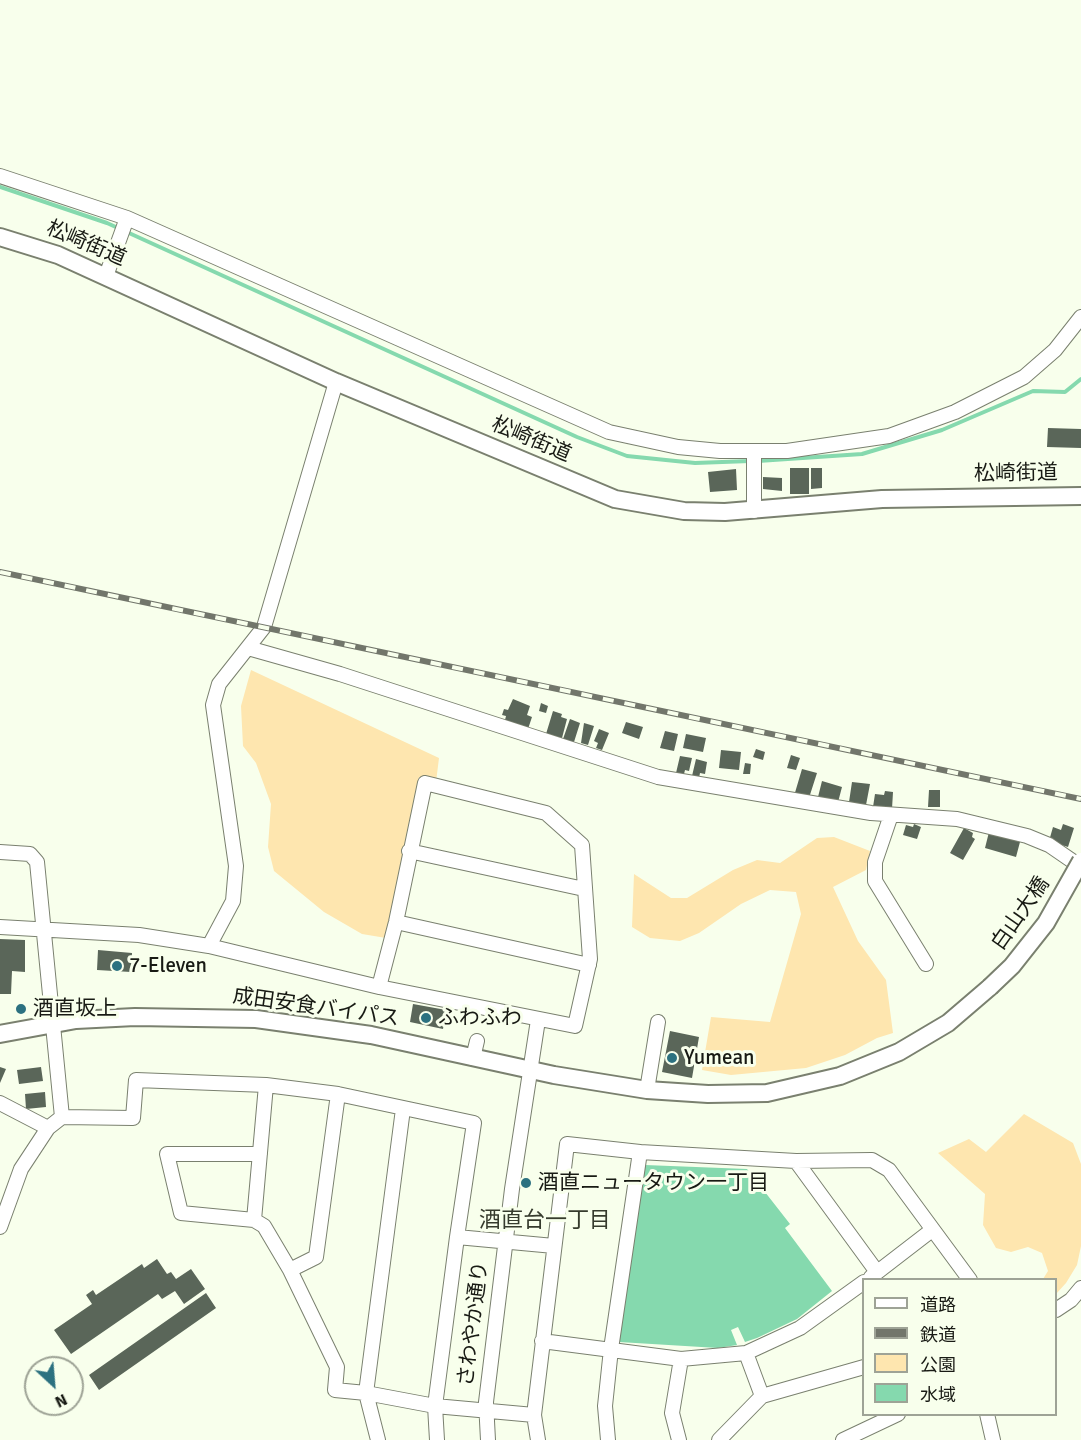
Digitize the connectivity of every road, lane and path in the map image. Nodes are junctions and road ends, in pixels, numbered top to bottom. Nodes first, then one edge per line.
1 (0, 176) edge
2 (126, 220) junction
3 (0, 237) edge
4 (106, 276) junction
5 (1081, 317) edge
6 (336, 382) junction
7 (754, 459) junction
8 (1081, 496) edge
9 (754, 511) junction
10 (248, 648) junction
11 (891, 815) junction
12 (409, 851) junction
13 (0, 852) edge
14 (1081, 861) edge
15 (1081, 867) edge
16 (584, 889) junction
17 (396, 922) junction
18 (0, 927) edge
19 (45, 928) junction
20 (209, 946) junction
21 (926, 964) dead end
22 (589, 965) junction
23 (379, 987) junction
24 (990, 987) joint
25 (538, 1020) junction
26 (658, 1023) dead end
27 (52, 1025) junction
28 (0, 1034) edge
29 (529, 1070) junction
30 (266, 1085) junction
31 (647, 1090) junction
32 (338, 1094) junction
33 (0, 1103) edge
34 (403, 1109) junction
35 (62, 1118) junction
36 (48, 1128) junction
37 (640, 1152) junction
38 (260, 1154) junction
39 (796, 1161) junction
40 (254, 1220) junction
41 (0, 1227) edge
42 (932, 1230) junction
43 (457, 1237) junction
44 (506, 1241) junction
45 (555, 1246) junction
46 (290, 1270) junction
47 (869, 1278) edge
48 (968, 1278) edge
49 (862, 1283) edge
50 (1081, 1288) edge
51 (1057, 1309) edge
52 (542, 1341) junction
53 (611, 1349) junction
54 (746, 1353) junction
55 (681, 1359) junction
56 (862, 1368) edge
57 (366, 1393) junction
58 (762, 1396) junction
59 (435, 1406) junction
60 (485, 1412) junction
61 (534, 1415) junction
62 (894, 1416) edge
63 (987, 1416) edge
64 (378, 1440) edge
65 (437, 1440) edge
66 (488, 1440) edge
67 (538, 1440) edge
68 (608, 1440) edge
69 (679, 1440) edge
70 (719, 1440) edge
71 (843, 1440) edge
72 (993, 1440) edge

1 - 2 street
2 - 4 street
2 - 7 street
3 - 4 main road, 松崎街道
4 - 6 main road, 松崎街道
5 - 7 street
6 - 9 main road, 松崎街道
6 - 10 street
7 - 9 street
8 - 9 main road, 松崎街道
10 - 11 street
10 - 20 street
11 - 15 street
11 - 21 street
12 - 16 street
12 - 16 street
12 - 17 street
13 - 19 street
14 - 24 main road, 白山大橋, bridge
16 - 22 street
17 - 22 street
17 - 23 street
18 - 19 street
19 - 20 street
19 - 27 street
20 - 23 street
22 - 25 street
23 - 25 street
24 - 31 main road, 成田安食バイパス
25 - 29 street, さわやか通り
26 - 31 street
27 - 28 main road, 成田安食バイパス
27 - 29 main road, 成田安食バイパス
27 - 35 street
29 - 31 main road, 成田安食バイパス
29 - 44 street, さわやか通り
30 - 32 street
30 - 35 street
30 - 38 street
32 - 34 street
32 - 46 street
33 - 36 street
34 - 43 street
34 - 57 street
35 - 36 street
36 - 41 street
37 - 39 street
37 - 45 street
37 - 53 street
38 - 40 street
38 - 40 street
39 - 42 street
39 - 47 street
40 - 46 street
42 - 47 street
42 - 48 street
43 - 44 street
43 - 59 street
44 - 45 street
44 - 60 street, さわやか通り
45 - 52 street
46 - 57 street
49 - 54 street
50 - 51 street
52 - 53 street
52 - 61 street
53 - 55 street
53 - 68 street
54 - 55 street
54 - 58 street
55 - 69 street
56 - 58 street
57 - 59 street
57 - 64 street
58 - 70 street
59 - 60 street
59 - 65 street
60 - 61 street
60 - 66 street, さわやか通り
61 - 67 street
62 - 71 street
63 - 72 street

